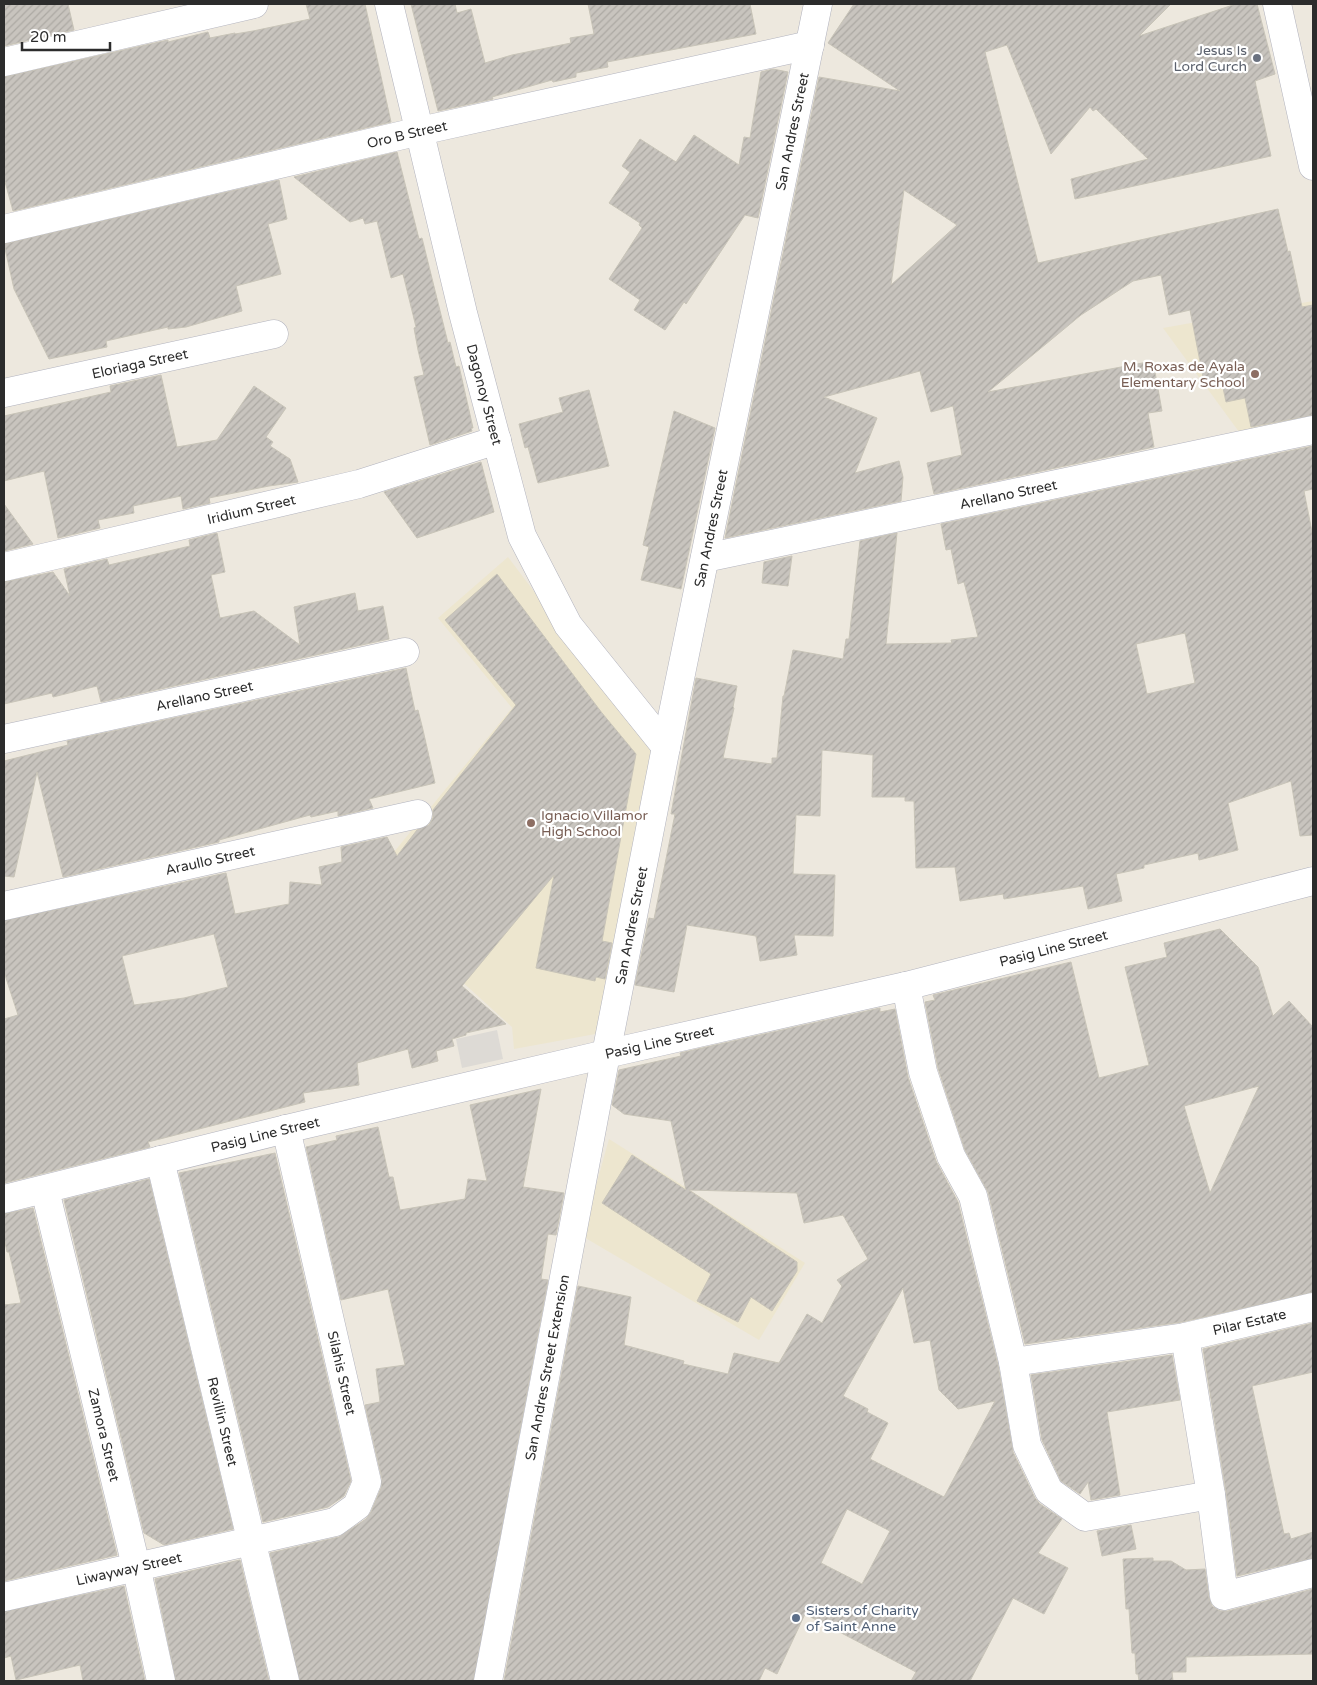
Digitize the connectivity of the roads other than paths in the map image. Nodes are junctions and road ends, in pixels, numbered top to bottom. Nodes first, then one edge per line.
1 (254, 4) edge
2 (389, 4) edge
3 (818, 4) edge
4 (1277, 4) edge
5 (810, 45) junction
6 (4, 62) edge
7 (1307, 106) edge
8 (420, 131) junction
9 (1313, 166) edge
10 (4, 229) edge
11 (274, 334) dead end
12 (4, 393) edge
13 (1313, 430) edge
14 (497, 440) junction
15 (705, 558) junction
16 (4, 567) edge
17 (405, 652) dead end
18 (4, 740) edge
19 (666, 746) junction
20 (418, 814) dead end
21 (1313, 881) edge
22 (4, 906) edge
23 (906, 986) junction
24 (606, 1054) junction
25 (286, 1129) junction
26 (160, 1160) junction
27 (45, 1190) junction
28 (4, 1199) edge
29 (1313, 1308) edge
30 (1185, 1337) junction
31 (1013, 1362) junction
32 (1211, 1495) junction
33 (252, 1540) junction
34 (136, 1566) junction
35 (1313, 1573) edge
36 (4, 1597) edge
37 (160, 1681) edge
38 (285, 1681) edge
39 (488, 1681) edge

1 - 6 street
2 - 8 street, Dagonoy Street
3 - 5 street, San Andres Street
4 - 7 street
5 - 8 street, Oro B Street
5 - 15 street, San Andres Street
7 - 9 street
8 - 10 street, Oro B Street
8 - 14 street, Dagonoy Street
11 - 12 street, Eloriaga Street
13 - 15 street, Arellano Street
14 - 16 street, Iridium Street
14 - 19 street, Dagonoy Street
15 - 19 street, San Andres Street
17 - 18 street, Arellano Street
19 - 24 street, San Andres Street
20 - 22 street, Araullo Street
21 - 23 street, Pasig Line Street
23 - 24 street, Pasig Line Street
23 - 31 street
24 - 25 street, Pasig Line Street
24 - 39 street, San Andres Street Extension
25 - 26 street, Pasig Line Street
25 - 33 street, Silahis Street
26 - 27 street, Pasig Line Street
26 - 33 street, Revillin Street
27 - 28 street, Pasig Line Street
27 - 34 street, Zamora Street
29 - 30 street, Pilar Estate
30 - 31 street, Pilar Estate
30 - 32 street
31 - 32 street
32 - 35 street
33 - 34 street, Liwayway Street
33 - 38 street, Revillin Street
34 - 36 street, Liwayway Street
34 - 37 street, Zamora Street

